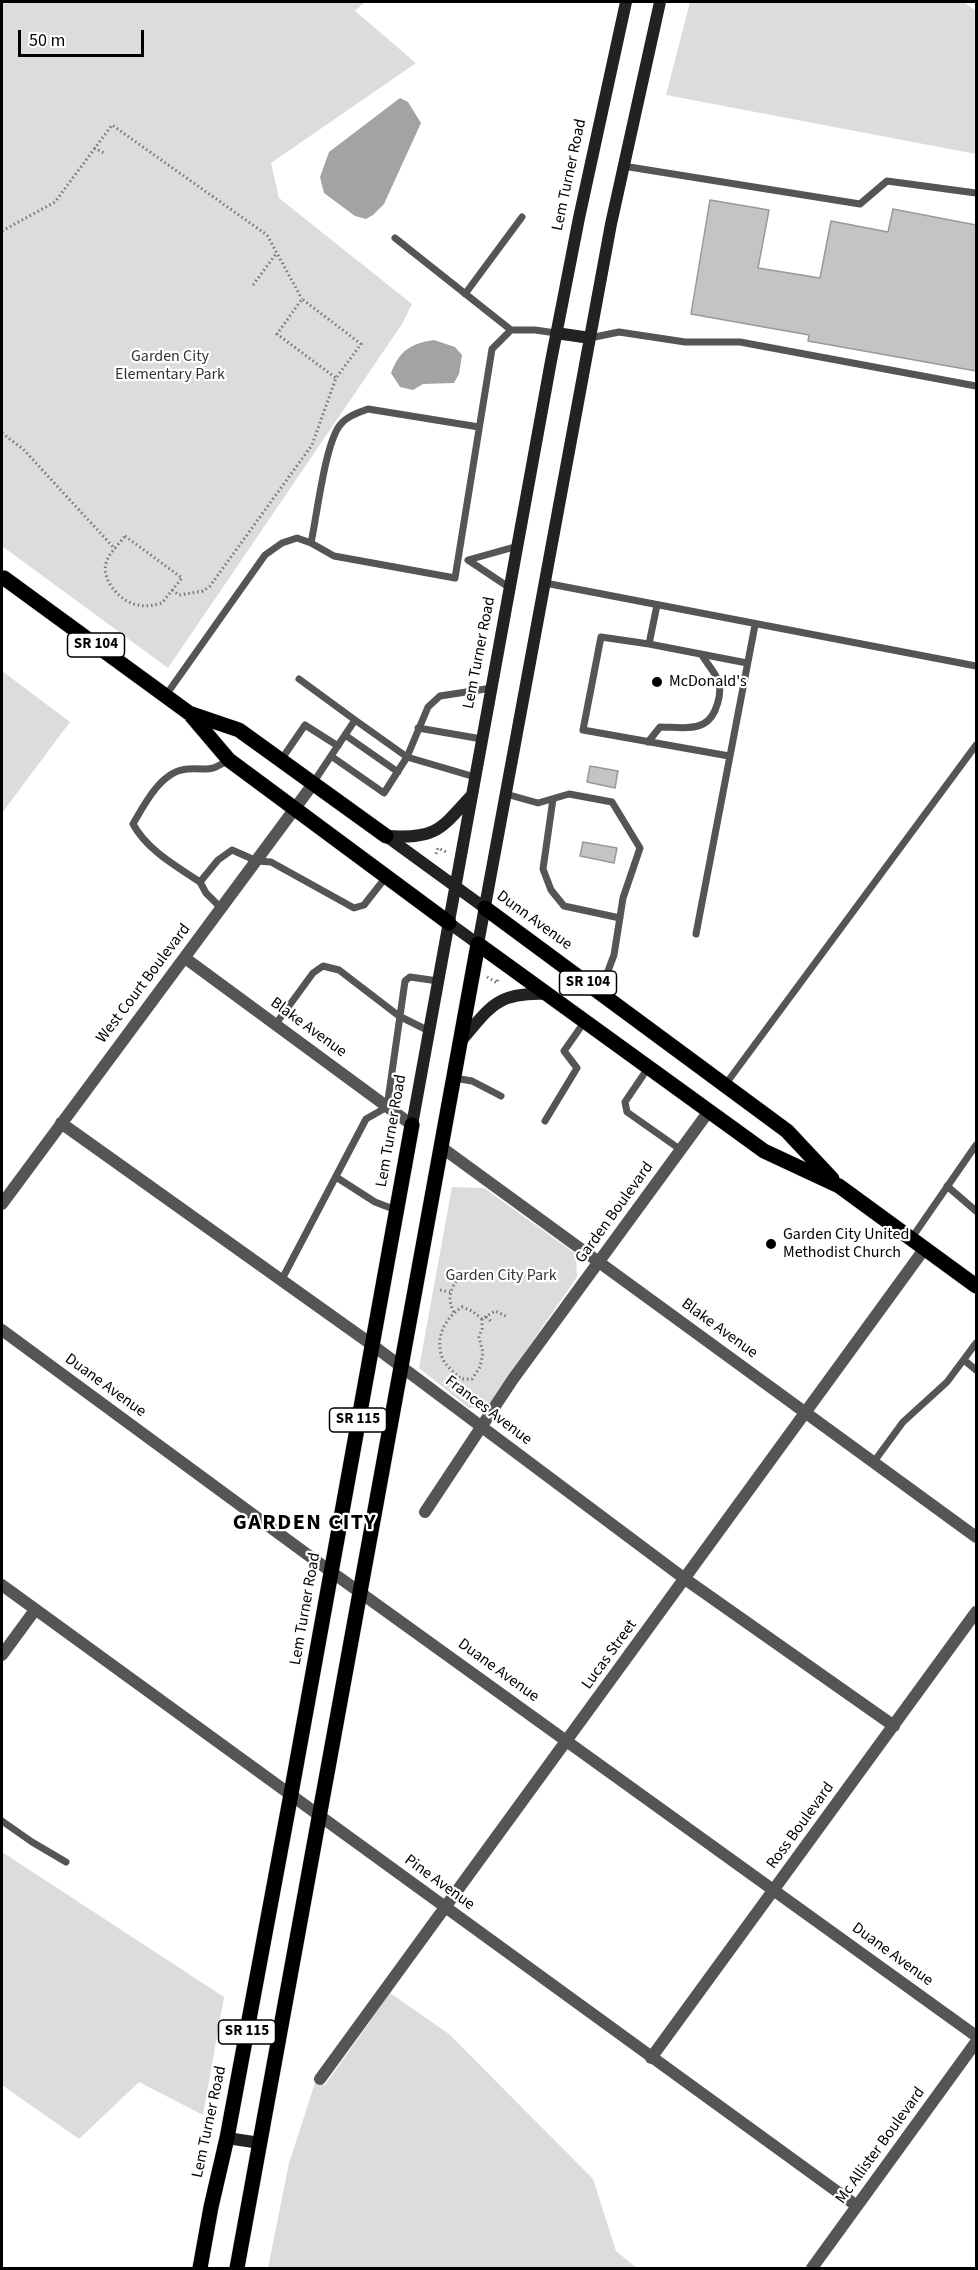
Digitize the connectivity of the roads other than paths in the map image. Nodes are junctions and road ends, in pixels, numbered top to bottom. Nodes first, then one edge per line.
1 (626, 2) edge
2 (660, 2) edge
3 (623, 166) junction
4 (976, 193) edge
5 (522, 217) dead end
6 (395, 238) dead end
7 (465, 294) junction
8 (511, 330) junction
9 (556, 333) junction
10 (590, 338) junction
11 (976, 386) edge
12 (479, 427) junction
13 (311, 543) junction
14 (518, 546) junction
15 (459, 557) junction
16 (468, 560) junction
17 (3, 577) edge
18 (545, 583) junction
19 (510, 588) junction
20 (657, 605) junction
21 (755, 625) junction
22 (649, 644) junction
23 (701, 654) junction
24 (747, 663) junction
25 (976, 666) edge
26 (299, 679) dead end
27 (492, 688) junction
28 (166, 696) junction
29 (189, 713) junction
30 (355, 720) junction
31 (418, 728) junction
32 (345, 735) junction
33 (482, 739) junction
34 (648, 742) junction
35 (976, 745) edge
36 (338, 746) junction
37 (332, 756) junction
38 (729, 756) junction
39 (407, 757) junction
40 (229, 760) junction
41 (280, 760) junction
42 (398, 772) junction
43 (475, 777) junction
44 (313, 784) junction
45 (506, 794) junction
46 (472, 795) junction
47 (553, 799) junction
48 (294, 809) junction
49 (386, 836) junction
50 (257, 861) junction
51 (386, 877) junction
52 (200, 882) junction
53 (455, 886) junction
54 (485, 908) junction
55 (222, 909) junction
56 (620, 918) junction
57 (449, 923) junction
58 (696, 934) dead end
59 (478, 944) junction
60 (185, 958) junction
61 (438, 981) junction
62 (600, 992) junction
63 (547, 994) junction
64 (399, 1016) junction
65 (585, 1021) junction
66 (275, 1025) junction
67 (429, 1031) junction
68 (461, 1041) junction
69 (649, 1067) junction
70 (454, 1078) junction
71 (725, 1085) junction
72 (501, 1096) dead end
73 (387, 1107) junction
74 (709, 1111) junction
75 (544, 1120) dead end
76 (61, 1123) junction
77 (412, 1125) junction
78 (976, 1145) edge
79 (441, 1147) junction
80 (681, 1150) junction
81 (336, 1177) junction
82 (839, 1186) junction
83 (947, 1186) junction
84 (2, 1204) edge
85 (396, 1210) junction
86 (976, 1211) edge
87 (911, 1239) junction
88 (924, 1248) junction
89 (601, 1262) junction
90 (281, 1281) junction
91 (976, 1286) edge
92 (2, 1330) edge
93 (976, 1343) edge
94 (371, 1344) junction
95 (964, 1360) junction
96 (401, 1367) junction
97 (976, 1370) edge
98 (806, 1413) junction
99 (481, 1427) junction
100 (873, 1463) junction
101 (424, 1512) dead end
102 (976, 1537) edge
103 (331, 1570) junction
104 (685, 1579) junction
105 (2, 1585) edge
106 (361, 1593) junction
107 (34, 1610) junction
108 (976, 1612) edge
109 (2, 1655) edge
110 (894, 1726) junction
111 (567, 1741) junction
112 (291, 1794) junction
113 (320, 1817) junction
114 (2, 1821) edge
115 (66, 1862) dead end
116 (774, 1891) junction
117 (445, 1907) junction
118 (976, 2036) edge
119 (976, 2042) edge
120 (651, 2058) junction
121 (320, 2079) dead end
122 (227, 2138) junction
123 (260, 2144) junction
124 (857, 2206) junction
125 (200, 2268) edge
126 (237, 2268) edge
127 (812, 2268) edge

1 - 9 main road, Lem Turner Road / SR 115
2 - 3 main road, SR 115
3 - 4 lane
3 - 10 main road, SR 115
5 - 7 lane
6 - 7 lane
7 - 8 lane
8 - 9 lane
8 - 12 lane
9 - 10 main road
9 - 14 main road, Lem Turner Road / SR 115
10 - 11 lane
10 - 18 main road, SR 115
12 - 13 lane
12 - 15 lane
13 - 15 lane
13 - 28 lane
14 - 16 lane
14 - 19 main road, Lem Turner Road / SR 115
15 - 16 lane
16 - 19 lane
17 - 28 main road, Dunn Avenue / SR 104
18 - 20 lane
18 - 45 main road, SR 115
19 - 27 main road, Lem Turner Road / SR 115
20 - 21 lane
20 - 22 lane
21 - 24 lane
21 - 25 lane
22 - 23 lane
22 - 34 lane
23 - 24 lane
23 - 34 lane
24 - 38 lane
26 - 30 lane
27 - 31 lane
27 - 33 main road, Lem Turner Road / SR 115
28 - 29 main road, Dunn Avenue / SR 104
29 - 40 main road, Dunn Avenue / SR 104
29 - 41 main road, Dunn Avenue / SR 104
30 - 32 lane
30 - 39 lane
31 - 33 lane
31 - 39 lane
32 - 36 lane
32 - 42 lane
33 - 43 main road, Lem Turner Road / SR 115
34 - 38 lane
35 - 71 lane
36 - 37 lane
36 - 41 lane
37 - 42 lane
37 - 44 lane
38 - 58 lane
39 - 42 lane
39 - 43 lane
40 - 48 main road, Dunn Avenue / SR 104
40 - 52 lane
41 - 44 main road, Dunn Avenue / SR 104
43 - 46 main road, Lem Turner Road / SR 115
44 - 48 street, West Court Boulevard
44 - 49 main road, Dunn Avenue / SR 104
45 - 47 lane
45 - 54 main road, SR 115
46 - 49 main road
46 - 53 main road, Lem Turner Road / SR 115
47 - 56 lane
47 - 56 lane
48 - 50 street, West Court Boulevard
48 - 51 main road, Dunn Avenue / SR 104
49 - 53 main road, Dunn Avenue / SR 104
50 - 51 lane
50 - 52 lane
50 - 55 street, West Court Boulevard
51 - 57 main road, Dunn Avenue / SR 104
52 - 55 lane
53 - 54 main road, Dunn Avenue / SR 104
53 - 57 main road, Lem Turner Road / SR 115
54 - 59 main road, SR 115
54 - 62 main road, Dunn Avenue / SR 104
55 - 60 street, West Court Boulevard
56 - 62 lane
57 - 59 main road, Dunn Avenue / SR 104
57 - 61 main road, Lem Turner Road / SR 115
59 - 63 main road, Dunn Avenue / SR 104
59 - 68 main road, SR 115
60 - 66 street, Blake Avenue
60 - 76 street, West Court Boulevard
61 - 64 lane
61 - 67 main road, Lem Turner Road / SR 115
62 - 71 main road, Dunn Avenue / SR 104
63 - 65 main road, Dunn Avenue / SR 104
63 - 68 main road
64 - 66 lane
64 - 67 lane
64 - 73 lane
65 - 69 main road, Dunn Avenue / SR 104
65 - 75 lane
66 - 73 street, Blake Avenue
67 - 77 main road, Lem Turner Road / SR 115
68 - 70 main road, SR 115
69 - 74 main road, Dunn Avenue / SR 104
69 - 80 lane
70 - 72 lane
70 - 79 main road, SR 115
71 - 82 main road, Dunn Avenue / SR 104
73 - 77 street, Blake Avenue
73 - 81 lane
74 - 80 street, Garden Boulevard
74 - 82 main road, Dunn Avenue / SR 104
76 - 84 street, West Court Boulevard
76 - 90 street, Frances Avenue
77 - 85 main road, Lem Turner Road / SR 115
78 - 83 lane
79 - 89 street, Blake Avenue
79 - 96 main road, SR 115
80 - 89 street, Garden Boulevard
81 - 85 lane
81 - 90 lane
82 - 87 main road, Dunn Avenue / SR 104
83 - 86 lane
83 - 87 lane
85 - 94 main road, Lem Turner Road / SR 115
87 - 88 main road, Dunn Avenue / SR 104
88 - 91 main road, Dunn Avenue / SR 104
88 - 98 street, Lucas Street
89 - 98 street, Blake Avenue
89 - 99 street, Garden Boulevard
90 - 94 street, Frances Avenue
92 - 103 street, Duane Avenue
93 - 95 lane
94 - 96 street, Frances Avenue
94 - 103 main road, Lem Turner Road / SR 115
95 - 97 lane
95 - 100 lane
96 - 99 street, Frances Avenue
96 - 106 main road, SR 115
98 - 100 street, Blake Avenue
98 - 104 street, Lucas Street
99 - 101 street, Garden Boulevard
99 - 104 street, Frances Avenue
100 - 102 street, Blake Avenue
103 - 106 street, Duane Avenue
103 - 112 main road, Lem Turner Road / SR 115
104 - 110 street, Frances Avenue
104 - 111 street, Lucas Street
105 - 107 street, Pine Avenue
106 - 111 street, Duane Avenue
106 - 113 main road, SR 115
107 - 109 street
107 - 112 street, Pine Avenue
108 - 110 street, Ross Boulevard
110 - 116 street, Ross Boulevard
111 - 116 street, Duane Avenue
111 - 117 street, Lucas Street
112 - 113 street, Pine Avenue
112 - 122 main road, Lem Turner Road / SR 115
113 - 117 street, Pine Avenue
113 - 123 main road, SR 115
114 - 115 lane
116 - 118 street, Duane Avenue
116 - 120 street, Ross Boulevard
117 - 120 street, Pine Avenue
117 - 121 street, Lucas Street
119 - 124 street, Mc Allister Boulevard
120 - 124 street, Pine Avenue
122 - 123 main road
122 - 125 main road, Lem Turner Road / SR 115
123 - 126 main road, SR 115
124 - 127 street, Mc Allister Boulevard

